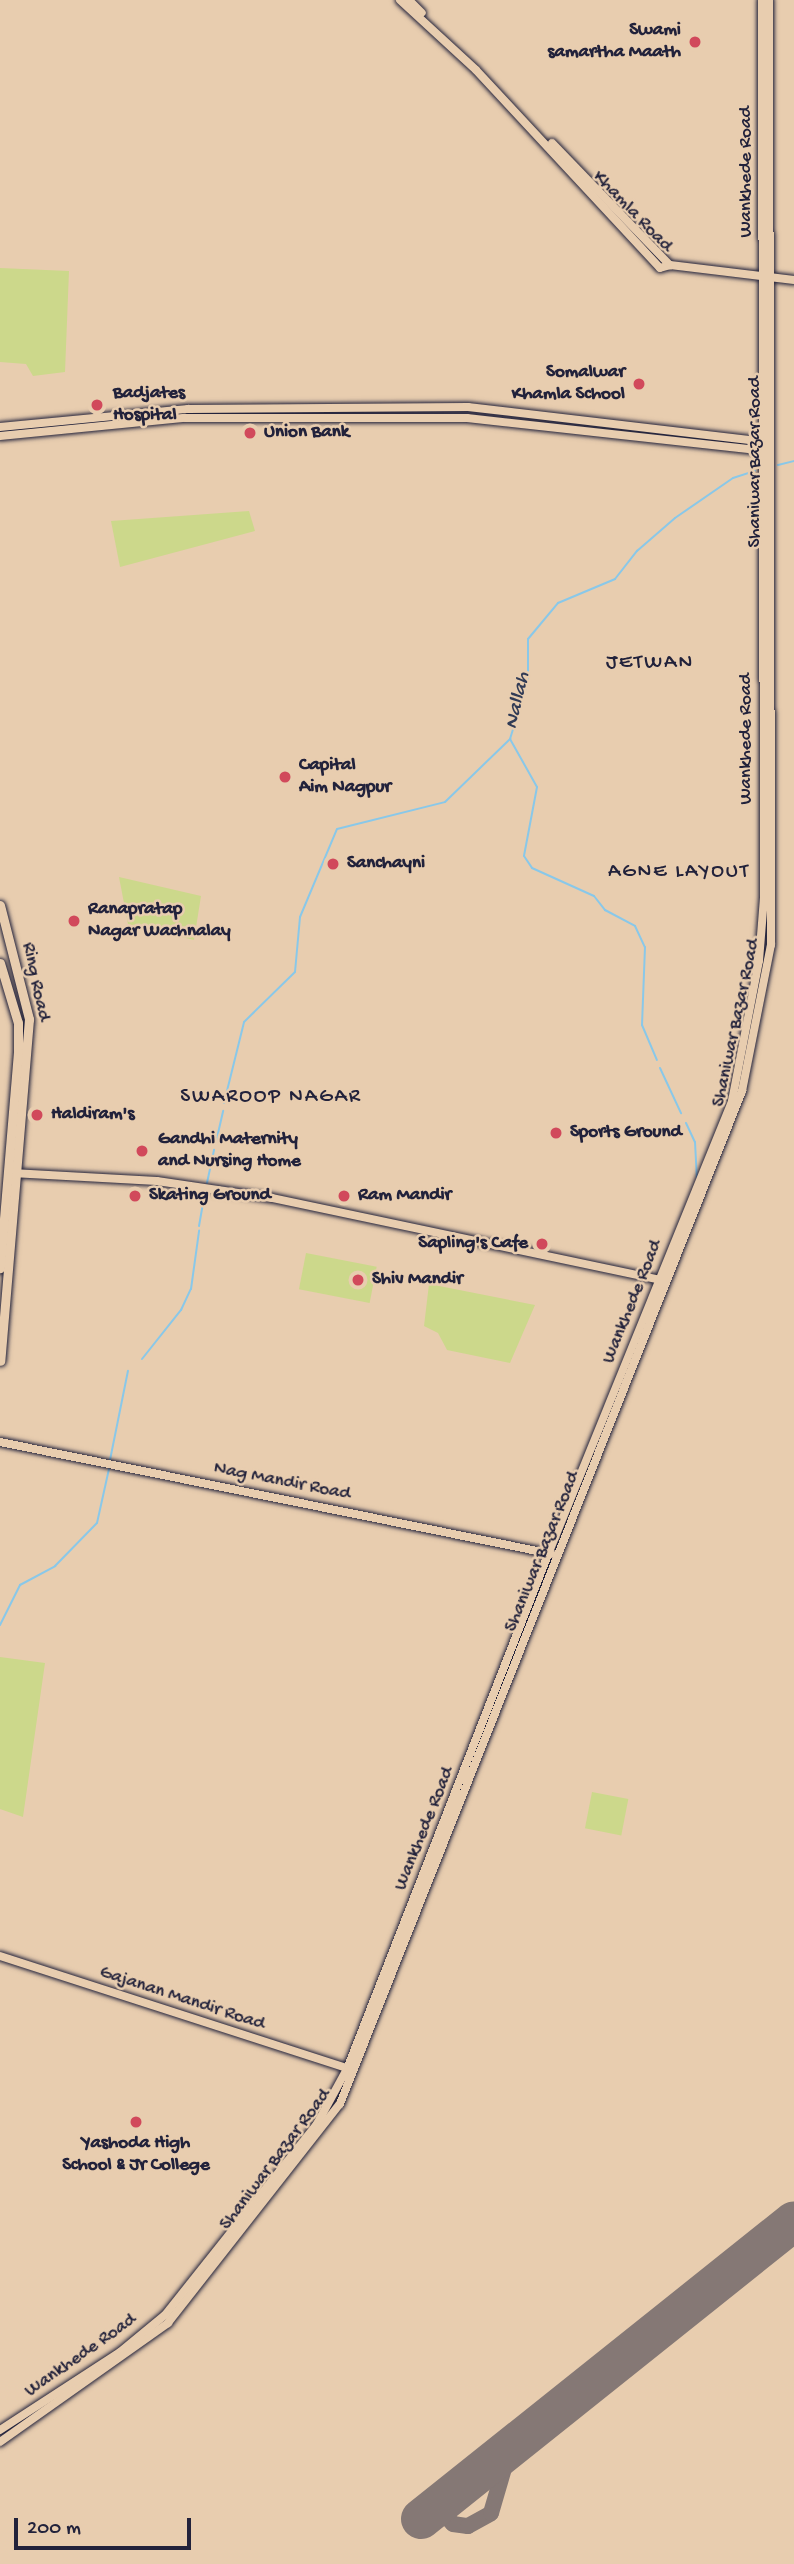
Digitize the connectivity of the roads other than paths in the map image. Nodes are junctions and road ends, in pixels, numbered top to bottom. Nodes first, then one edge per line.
1 (400, 0) edge
2 (409, 0) edge
3 (762, 0) edge
4 (769, 0) edge
5 (670, 265) junction
6 (767, 277) junction
7 (794, 280) edge
8 (0, 427) edge
9 (0, 436) edge
10 (767, 446) junction
11 (0, 905) edge
12 (0, 963) edge
13 (14, 1173) junction
14 (0, 1268) edge
15 (658, 1279) junction
16 (0, 1361) edge
17 (0, 1442) edge
18 (549, 1552) junction
19 (558, 1556) junction
20 (0, 1956) edge
21 (351, 2070) junction
22 (124, 2358) joint
23 (0, 2430) edge
24 (0, 2442) edge

1 - 5 main road, Khamla Road
2 - 5 main road, Khamla Road
3 - 6 main road, Wankhede Road
4 - 6 main road
5 - 6 main road
6 - 7 main road
6 - 10 main road, Wankhede Road
8 - 10 main road
9 - 10 main road
10 - 15 main road, Wankhede Road
10 - 19 main road, Shaniwar Bazar Road
11 - 13 main road, Ring Road
12 - 13 main road, Ring Road
13 - 14 main road, Ring Road
13 - 15 main road
13 - 16 main road, Ring Road
15 - 18 main road, Wankhede Road
17 - 18 main road, Nag Mandir Road
18 - 19 main road, Nag Mandir Road
18 - 21 main road, Wankhede Road
19 - 21 main road, Shaniwar Bazar Road
20 - 21 main road, Gajanan Mandir Road
21 - 22 main road, Shaniwar Bazar Road
21 - 23 main road, Wankhede Road
22 - 24 main road, Wankhede Road

